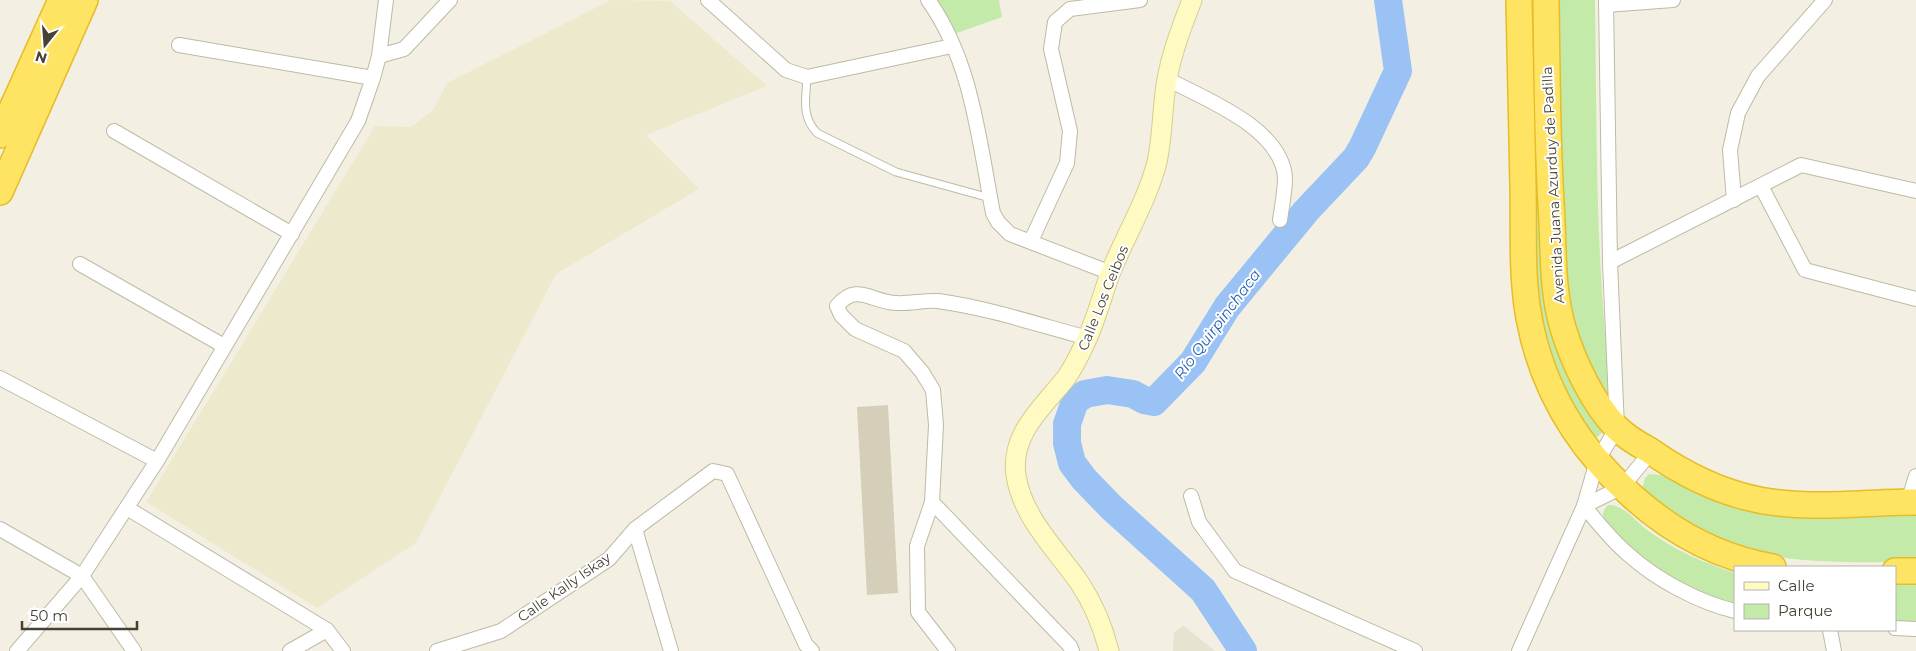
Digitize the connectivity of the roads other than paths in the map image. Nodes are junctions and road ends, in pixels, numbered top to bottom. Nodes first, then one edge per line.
1 (61, 0) edge
2 (85, 0) edge
3 (386, 0) edge
4 (450, 0) edge
5 (708, 0) edge
6 (928, 0) edge
7 (1140, 0) edge
8 (1192, 0) edge
9 (1519, 0) edge
10 (1546, 0) edge
11 (1674, 0) edge
12 (1824, 0) edge
13 (1606, 3) edge
14 (179, 45) dead end
15 (952, 46) junction
16 (379, 56) junction
17 (807, 77) junction
18 (373, 78) junction
19 (1167, 79) junction
20 (114, 131) dead end
21 (7, 137) edge
22 (1761, 186) junction
23 (1916, 191) edge
24 (0, 192) edge
25 (990, 198) junction
26 (1734, 200) junction
27 (1280, 220) dead end
28 (292, 234) junction
29 (1031, 241) junction
30 (1610, 262) junction
31 (80, 264) dead end
32 (1111, 273) junction
33 (1916, 299) edge
34 (1088, 338) junction
35 (224, 346) junction
36 (0, 378) edge
37 (1618, 428) junction
38 (1651, 452) junction
39 (157, 461) junction
40 (1597, 461) junction
41 (1916, 476) edge
42 (1622, 487) junction
43 (1191, 496) dead end
44 (932, 502) junction
45 (1912, 502) edge
46 (1584, 506) junction
47 (127, 508) junction
48 (0, 529) edge
49 (635, 529) junction
50 (1768, 566) edge
51 (1896, 571) edge
52 (1916, 571) edge
53 (82, 576) junction
54 (1734, 611) edge
55 (1896, 628) edge
56 (327, 630) junction
57 (1916, 630) edge
58 (1830, 631) edge
59 (1400, 648) edge
60 (17, 651) edge
61 (134, 651) edge
62 (290, 651) edge
63 (343, 651) edge
64 (437, 651) edge
65 (671, 651) edge
66 (812, 651) edge
67 (948, 651) edge
68 (1072, 651) edge
69 (1109, 651) edge
70 (1415, 651) edge
71 (1519, 651) edge
72 (1834, 651) edge

1 - 21 highway
2 - 21 highway
3 - 16 street
4 - 16 street
5 - 17 street
6 - 15 street
7 - 29 street
8 - 19 street, Calle Los Ceibos
9 - 40 highway, Avenida Juana Azurduy de Padilla
10 - 37 highway, Avenida Juana Azurduy de Padilla
11 - 13 street
12 - 26 street
13 - 30 street
14 - 18 street
15 - 17 street
15 - 25 street
16 - 18 street
17 - 25 lane
18 - 28 street
19 - 27 street
19 - 32 street, Calle Los Ceibos
20 - 28 street
21 - 24 highway
22 - 23 street
22 - 26 street
22 - 33 street
25 - 29 street
26 - 30 street
28 - 35 street
29 - 32 street
30 - 37 street
31 - 35 street
32 - 34 street, Calle Los Ceibos
34 - 44 street
34 - 69 street, Calle Los Ceibos
35 - 39 street
36 - 39 street
37 - 38 highway, Avenida Juana Azurduy de Padilla
37 - 40 street
38 - 42 street
38 - 45 highway, Avenida Juana Azurduy de Padilla
39 - 47 street
40 - 42 highway, Avenida Juana Azurduy de Padilla
40 - 46 street
41 - 45 street
42 - 46 street
42 - 50 highway, Avenida Juana Azurduy de Padilla
43 - 59 street
44 - 67 street
44 - 68 street
46 - 54 street
46 - 71 street
47 - 53 street
47 - 56 street
48 - 53 street
49 - 64 street, Calle Kally Iskay
49 - 65 street
49 - 66 street, Calle Kally Iskay
51 - 52 highway
53 - 60 street
53 - 61 street
55 - 57 street
56 - 62 street
56 - 63 street
58 - 72 street
59 - 70 street

